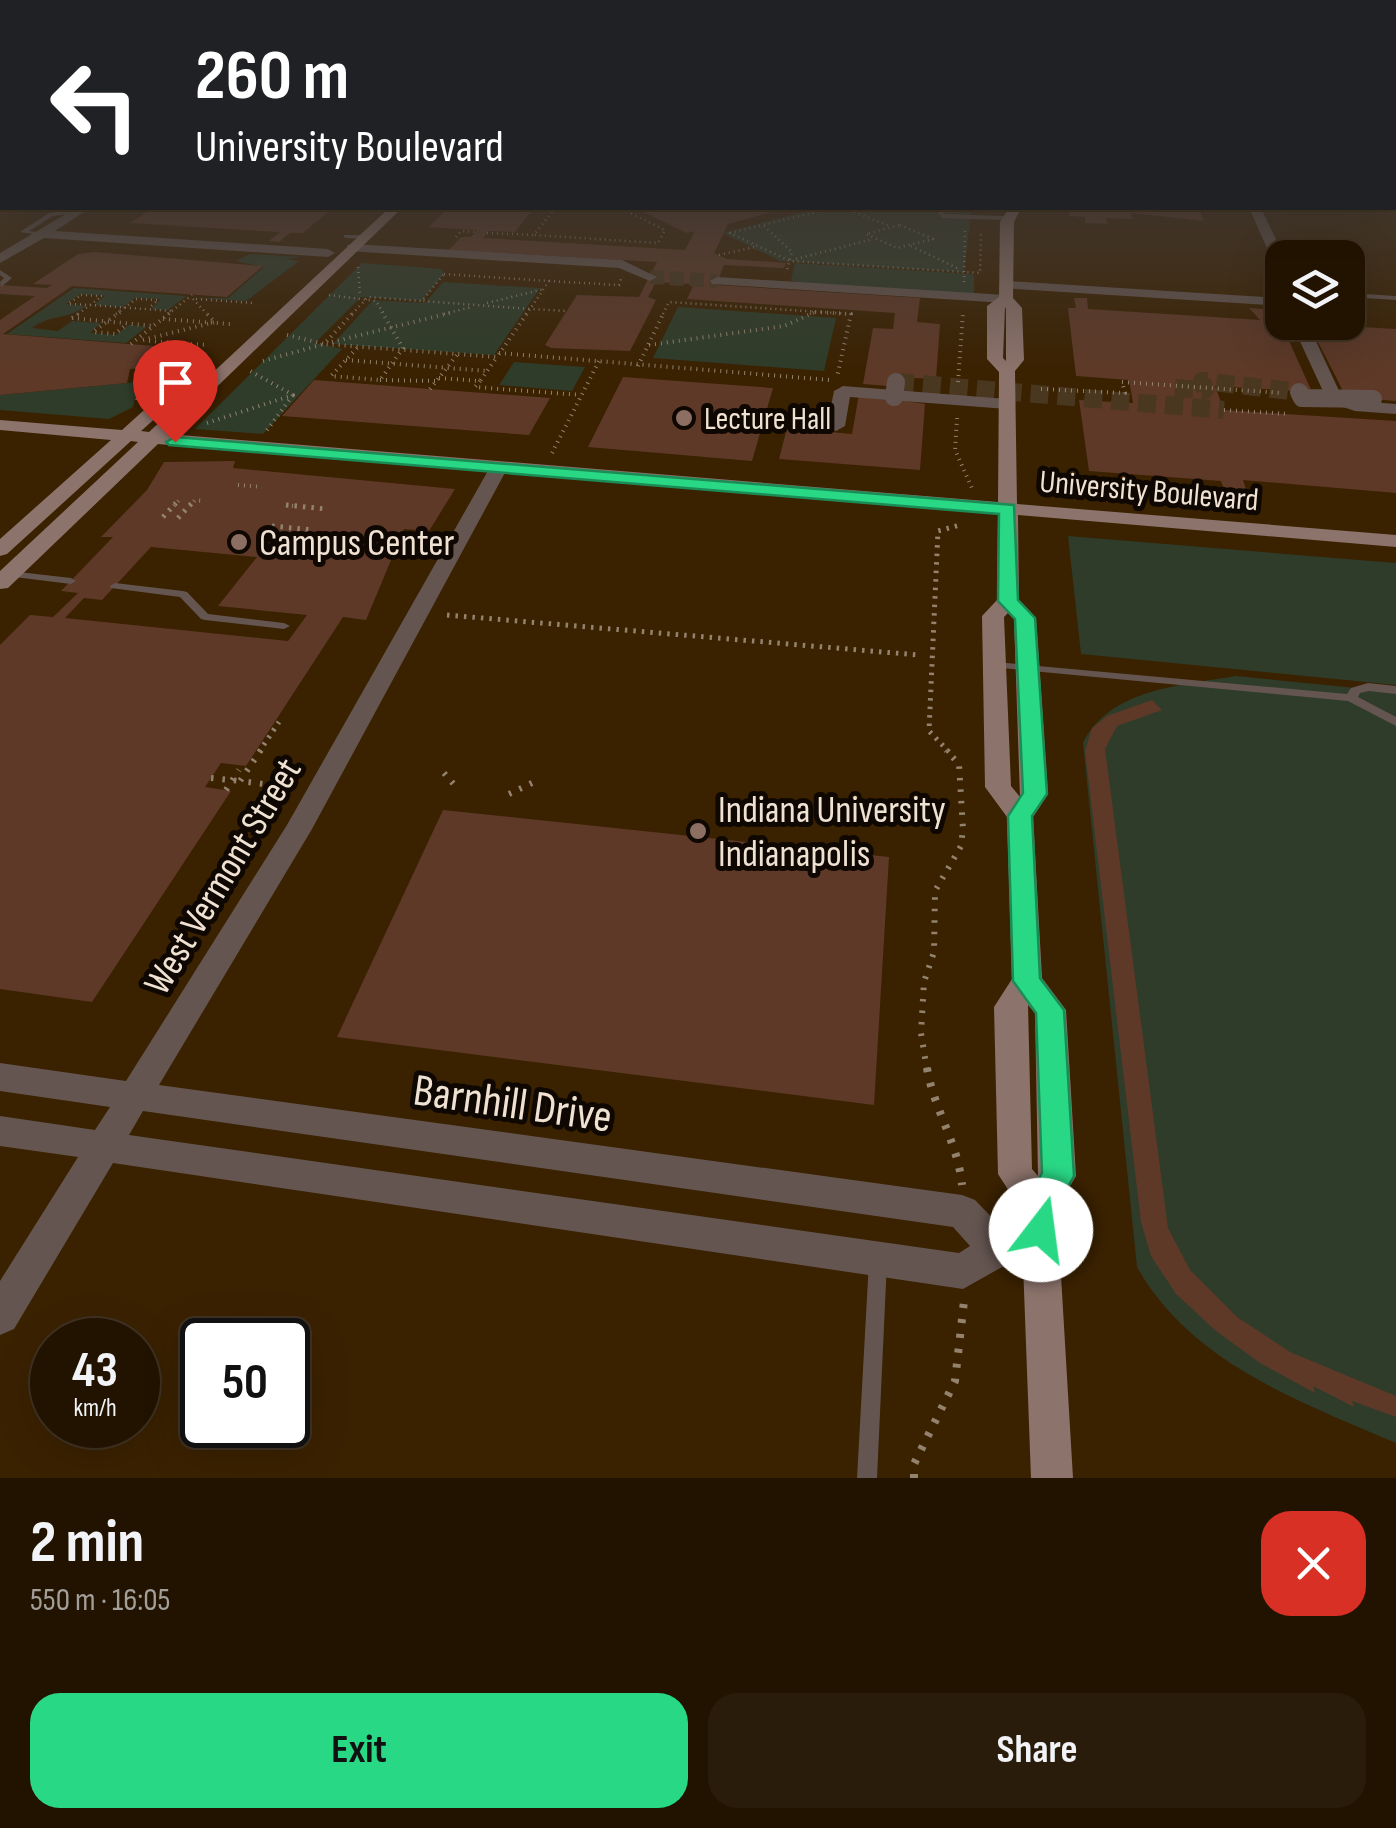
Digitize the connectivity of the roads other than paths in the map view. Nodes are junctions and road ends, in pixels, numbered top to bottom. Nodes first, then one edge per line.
1 (359, 233) edge
2 (363, 233) edge
3 (1003, 233) edge
4 (40, 234) joint
5 (354, 240) junction
6 (328, 253) junction
7 (0, 259) edge
8 (0, 272) edge
9 (650, 276) tunnel mouth
10 (718, 281) tunnel mouth
11 (1, 285) edge
12 (1007, 292) junction
13 (1365, 296) edge
14 (1396, 298) edge
15 (1265, 301) edge
16 (1307, 340) edge
17 (1300, 393) tunnel mouth
18 (1373, 399) dead end
19 (1007, 404) junction
20 (1396, 408) edge
21 (0, 424) edge
22 (836, 426) dead end
23 (125, 436) junction
24 (149, 439) junction
25 (498, 469) junction
26 (1008, 509) junction
27 (1396, 540) edge
28 (0, 550) edge
29 (5, 578) edge
30 (70, 581) dead end
31 (115, 586) dead end
32 (1008, 601) junction
33 (284, 626) dead end
34 (995, 665) junction
35 (1027, 668) junction
36 (1396, 690) edge
37 (1351, 698) junction
38 (1396, 722) edge
39 (1020, 816) junction
40 (0, 1076) edge
41 (136, 1097) junction
42 (0, 1132) edge
43 (103, 1148) junction
44 (998, 1249) junction
45 (1042, 1254) junction
46 (878, 1258) junction
47 (0, 1316) edge
48 (866, 1478) edge
49 (1052, 1478) edge

1 - 5 main road
2 - 5 main road
3 - 12 main road
4 - 6 street
4 - 7 street
5 - 6 main road
5 - 9 street
5 - 24 main road
6 - 23 main road
8 - 11 lane
10 - 12 street
12 - 15 street
12 - 19 main road
13 - 14 lane
16 - 20 street
17 - 18 street, bridge
19 - 22 street
19 - 26 main road
21 - 23 main road, University Boulevard
23 - 24 main road, University Boulevard
23 - 28 main road
24 - 25 main road, University Boulevard
24 - 29 main road
25 - 26 main road, University Boulevard
25 - 41 street, West Vermont Street
26 - 27 main road, University Boulevard
26 - 32 main road
29 - 30 lane
31 - 33 lane
32 - 34 main road
32 - 35 main road
34 - 35 lane
34 - 39 main road
35 - 37 lane
35 - 39 main road
36 - 37 lane
37 - 38 lane
39 - 45 main road
40 - 41 street, Barnhill Drive
41 - 43 street, West Vermont Street
41 - 44 street, Barnhill Drive
42 - 43 street
43 - 46 street
43 - 47 street, West Vermont Street
44 - 45 street
44 - 46 street
45 - 49 main road
46 - 48 lane

